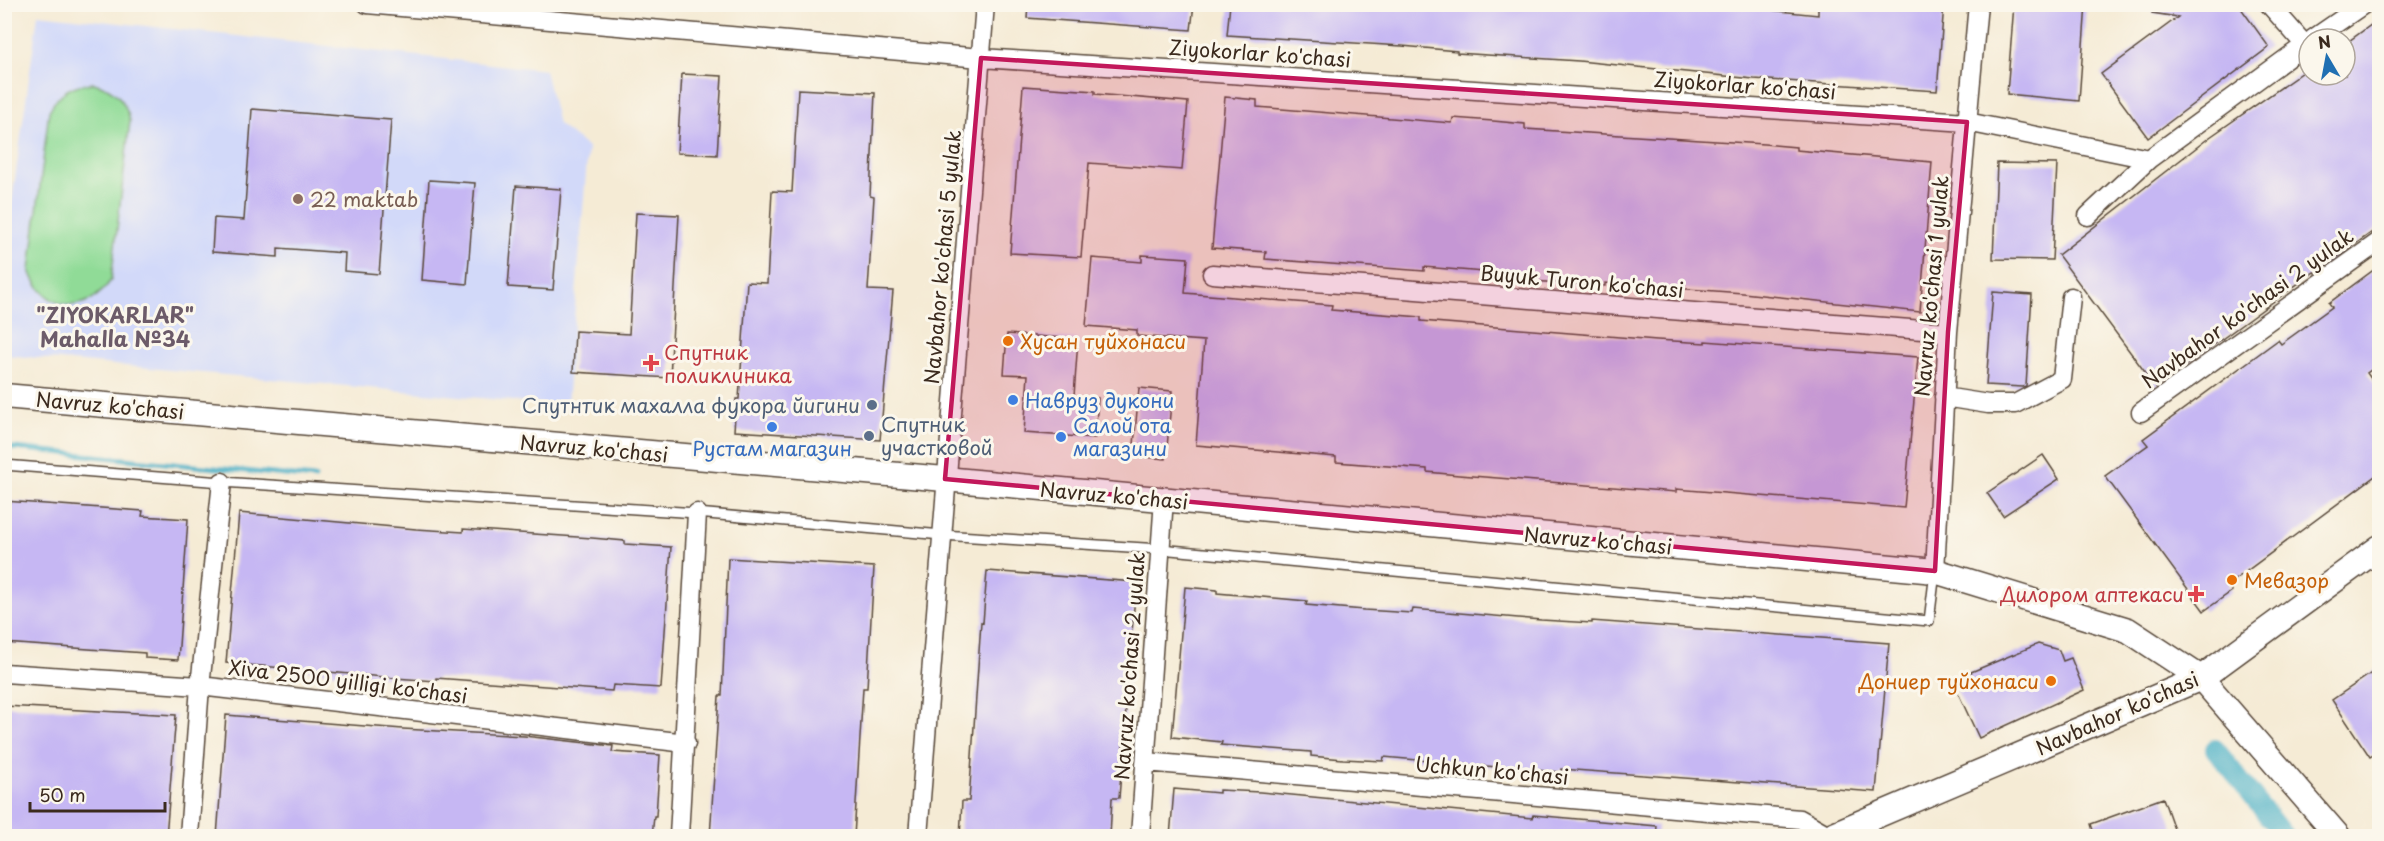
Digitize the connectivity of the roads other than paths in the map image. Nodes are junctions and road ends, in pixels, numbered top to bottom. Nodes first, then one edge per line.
1 (366, 4) edge
2 (985, 4) edge
3 (1978, 4) edge
4 (2269, 4) edge
5 (2364, 4) edge
6 (2331, 27) edge
7 (2297, 31) edge
8 (2297, 51) edge
9 (981, 58) junction
10 (1967, 122) junction
11 (2149, 159) junction
12 (2088, 216) dead end
13 (2379, 241) edge
14 (1212, 274) dead end
15 (2071, 297) dead end
16 (1948, 332) junction
17 (4, 396) edge
18 (1944, 397) junction
19 (2141, 412) dead end
20 (4, 465) edge
21 (945, 479) junction
22 (222, 482) junction
23 (1164, 499) junction
24 (698, 513) junction
25 (942, 534) junction
26 (2379, 547) edge
27 (1160, 549) junction
28 (1935, 571) junction
29 (4, 673) edge
30 (2201, 678) junction
31 (200, 686) junction
32 (686, 743) junction
33 (1146, 762) junction
34 (1830, 836) edge
35 (189, 837) edge
36 (679, 837) edge
37 (918, 837) edge
38 (1140, 837) edge
39 (2338, 837) edge

1 - 9 street, Ziyokorlar ko'chasi
2 - 9 street, Navbahor ko'chasi 5 yulak
3 - 10 street, Navruz ko'chasi 1 yulak
4 - 7 street
5 - 6 street
8 - 11 street
9 - 10 street, Ziyokorlar ko'chasi
9 - 21 street, Navbahor ko'chasi 5 yulak
10 - 11 street, Ziyokorlar ko'chasi
10 - 16 street, Navruz ko'chasi 1 yulak
11 - 12 street
13 - 19 street, Navbahor ko'chasi 2 yulak
14 - 16 street, Buyuk Turon ko'chasi
15 - 18 street
16 - 18 street, Navruz ko'chasi 1 yulak
17 - 21 street, Navruz ko'chasi
18 - 28 street, Navruz ko'chasi 1 yulak
20 - 22 lane
21 - 23 street, Navruz ko'chasi
21 - 25 street, Navbahor ko'chasi 5 yulak
22 - 24 lane
22 - 31 street
23 - 27 street, Navruz ko'chasi 2 yulak
23 - 28 street, Navruz ko'chasi
24 - 25 lane
24 - 32 street
25 - 27 lane
25 - 37 street, Navbahor ko'chasi 5 yulak
26 - 30 street, Navbahor ko'chasi
27 - 28 lane
27 - 33 street, Navruz ko'chasi 2 yulak
28 - 30 street, Navruz ko'chasi
29 - 31 street, Xiva 2500 yilligi ko'chasi
30 - 34 street, Navbahor ko'chasi
30 - 39 street, Navruz ko'chasi
31 - 32 street, Xiva 2500 yilligi ko'chasi
31 - 35 street
32 - 36 street
33 - 34 street, Uchkun ko'chasi
33 - 38 street, Navruz ko'chasi 2 yulak

